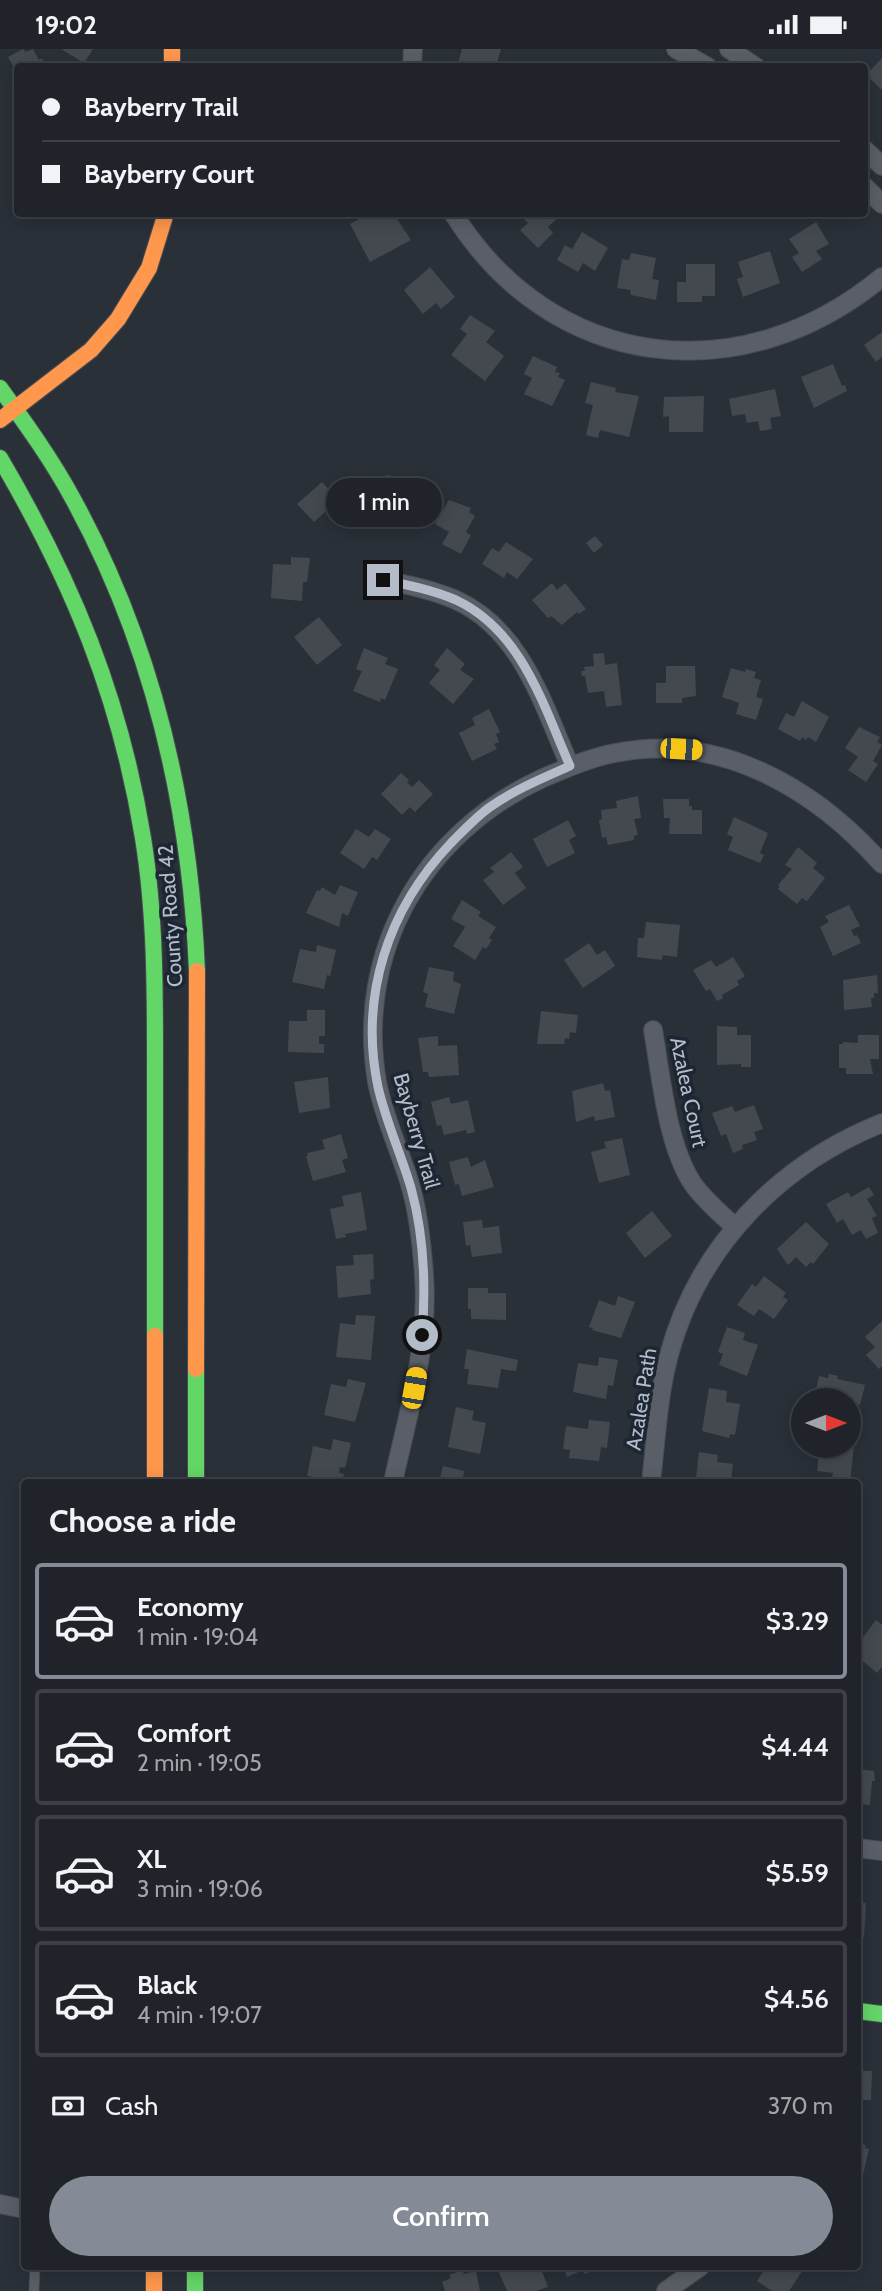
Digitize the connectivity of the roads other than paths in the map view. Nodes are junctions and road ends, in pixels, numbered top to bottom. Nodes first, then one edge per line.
1 (676, 49) edge
2 (729, 49) edge
3 (701, 63) edge
4 (751, 63) edge
5 (868, 153) edge
6 (882, 166) edge
7 (868, 190) edge
8 (882, 204) edge
9 (165, 217) edge
10 (456, 217) edge
11 (882, 277) edge
12 (0, 388) edge
13 (15, 407) junction
14 (0, 421) edge
15 (0, 458) edge
16 (383, 580) dead end
17 (570, 766) junction
18 (882, 865) edge
19 (653, 1030) dead end
20 (882, 1123) edge
21 (735, 1227) junction
22 (155, 1479) edge
23 (196, 1479) edge
24 (394, 1479) edge
25 (651, 1479) edge
26 (861, 1848) edge
27 (882, 1851) edge
28 (861, 2011) edge
29 (882, 2014) edge
30 (0, 2204) edge
31 (21, 2208) edge
32 (35, 2270) edge
33 (154, 2270) edge
34 (195, 2270) edge
35 (695, 2270) edge
36 (34, 2291) edge
37 (154, 2291) edge
38 (195, 2291) edge
39 (666, 2291) edge

1 - 3 street
2 - 4 street
5 - 6 street
7 - 8 street
9 - 13 main road
10 - 11 street
12 - 13 main road, County Road 42
13 - 14 main road
13 - 23 main road, County Road 42
15 - 22 main road, County Road 42
16 - 17 street
17 - 18 street, Bayberry Trail
17 - 24 street, Bayberry Trail
19 - 21 street, Azalea Court
20 - 21 street, Azalea Path
21 - 25 street, Azalea Path
26 - 27 street
28 - 29 main road
30 - 31 street
32 - 36 lane
33 - 37 main road
34 - 38 main road
35 - 39 street

